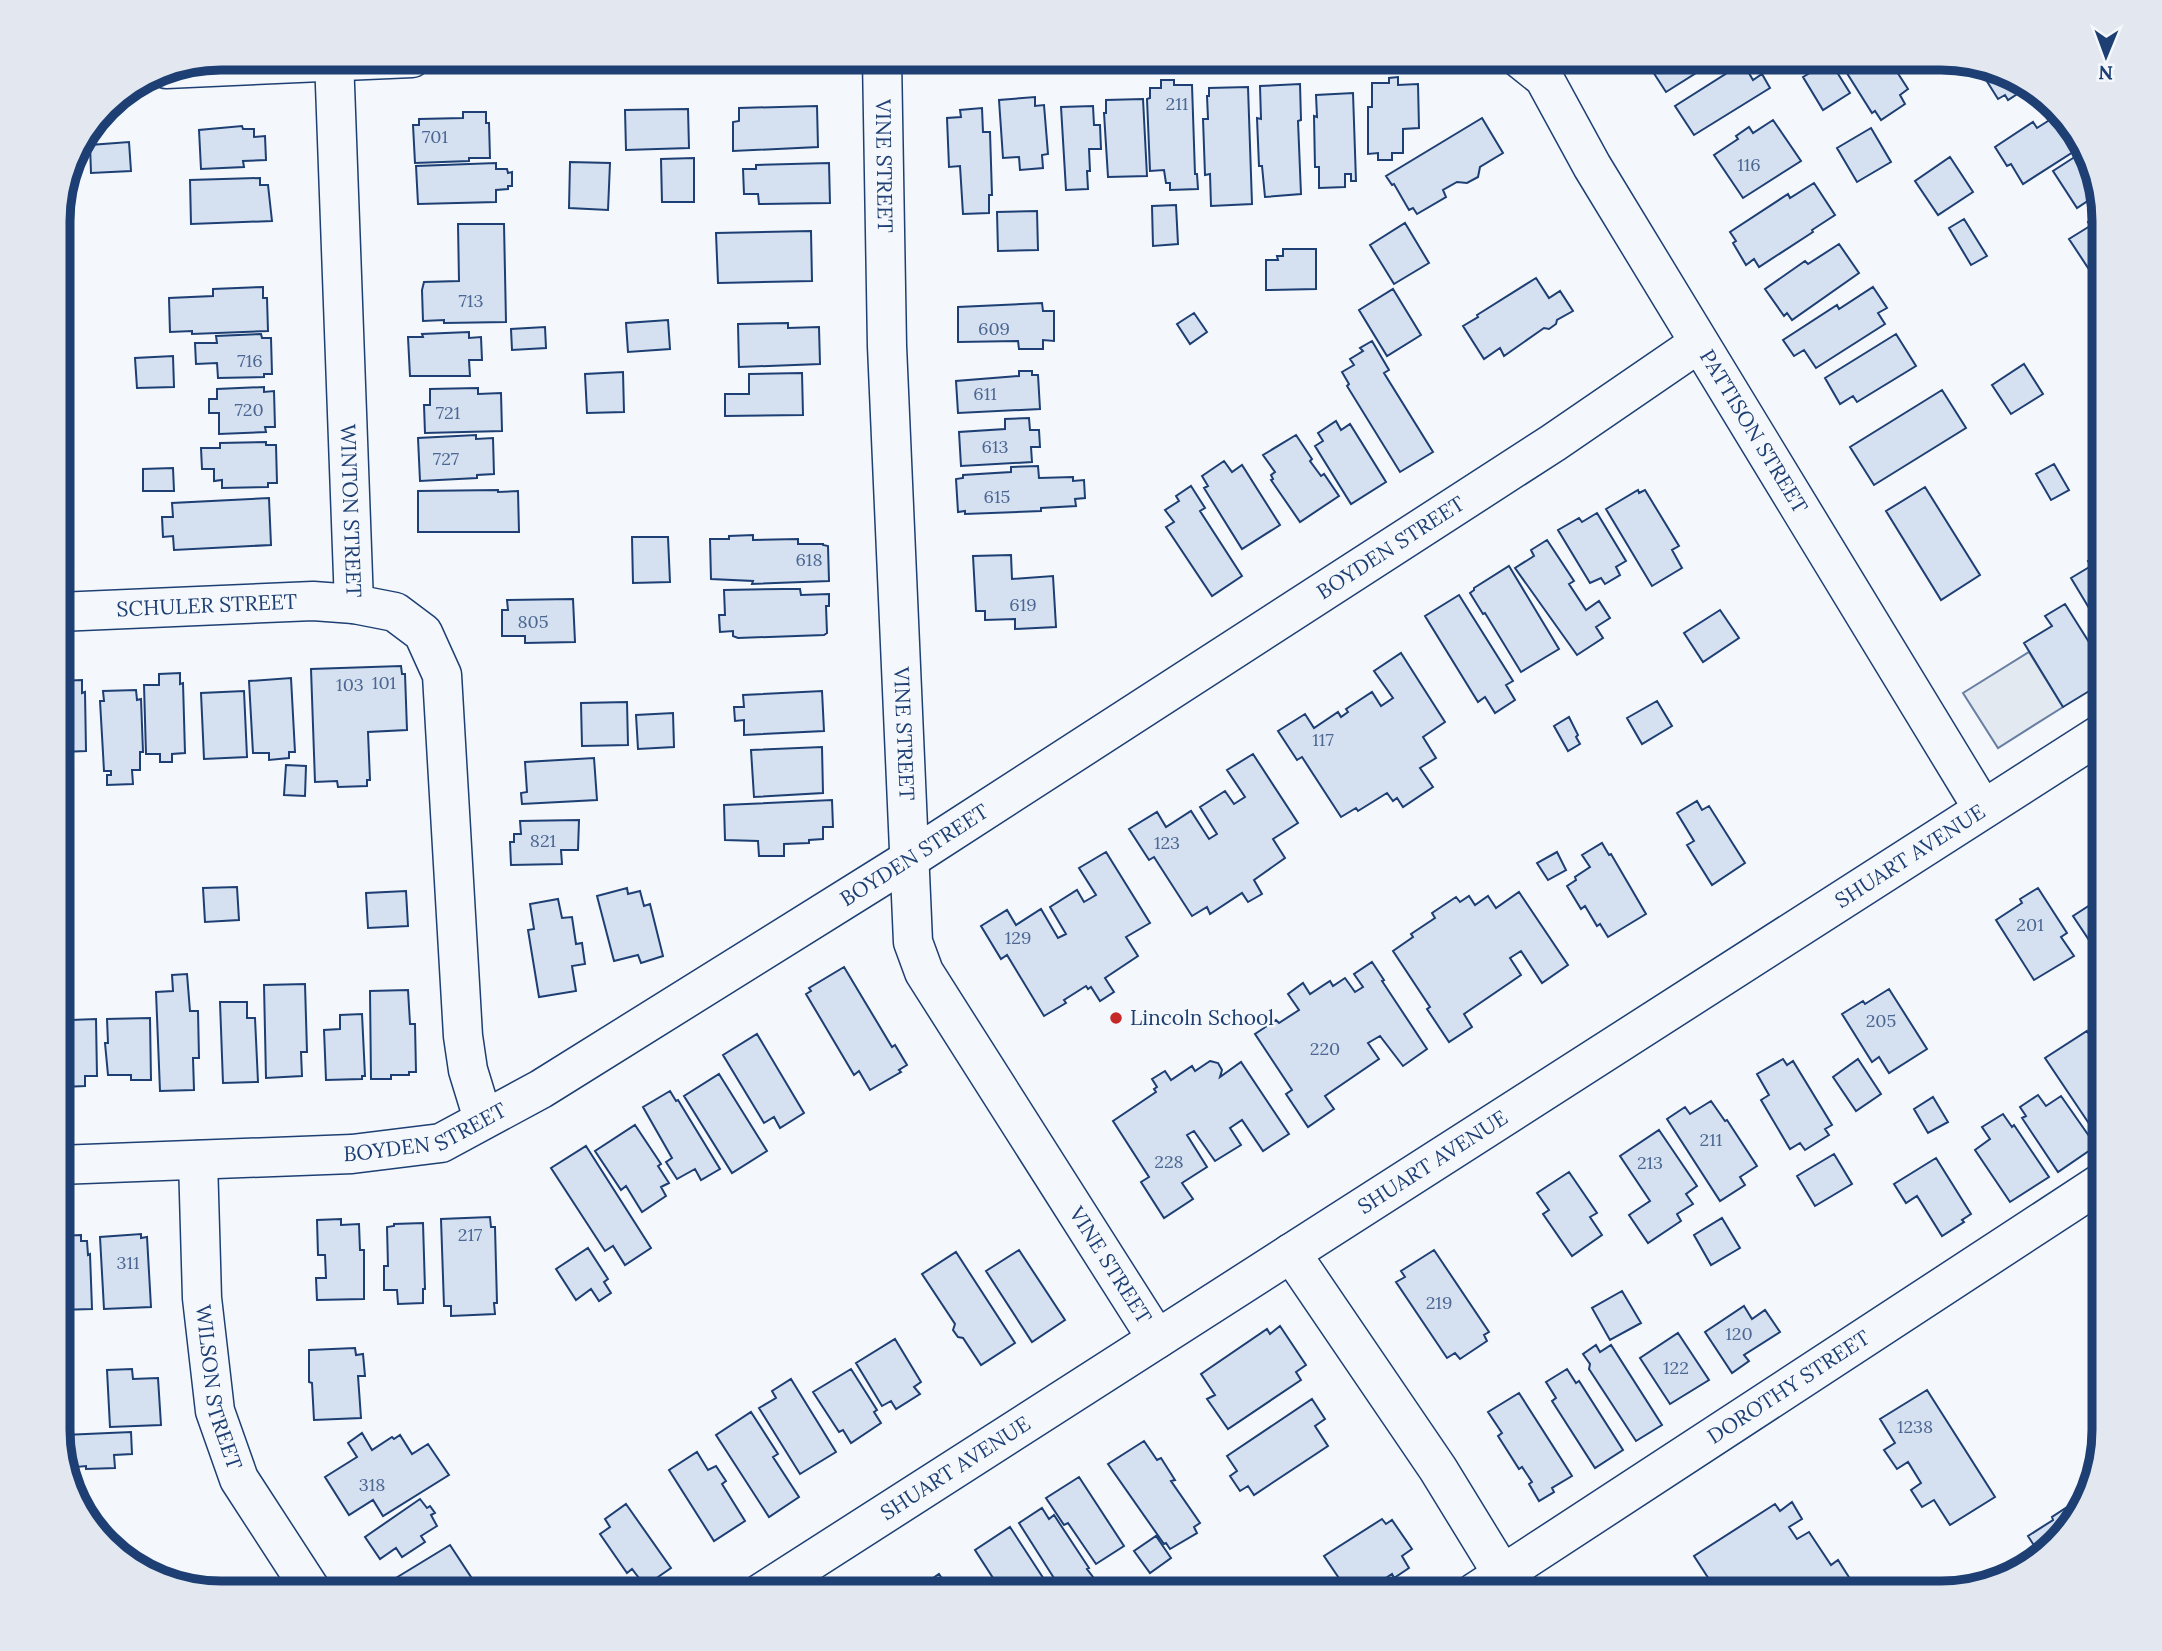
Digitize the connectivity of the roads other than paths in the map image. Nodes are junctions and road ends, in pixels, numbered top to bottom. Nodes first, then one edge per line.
1 (334, 70) edge
2 (882, 70) edge
3 (1534, 70) edge
4 (1699, 343) junction
5 (354, 604) junction
6 (70, 611) edge
7 (2092, 740) edge
8 (1983, 809) junction
9 (908, 860) junction
10 (483, 1119) junction
11 (198, 1160) junction
12 (70, 1165) edge
13 (2092, 1189) edge
14 (1291, 1253) junction
15 (1157, 1339) junction
16 (305, 1581) edge
17 (780, 1581) edge
18 (1494, 1581) edge
19 (1506, 1581) edge

1 - 5 street, WINTON STREET
2 - 9 street, VINE STREET
3 - 4 street, PATTISON STREET
4 - 8 street, PATTISON STREET
4 - 9 street, BOYDEN STREET
5 - 6 street, SCHULER STREET
5 - 10 street, WINTON STREET
7 - 8 street, SHUART AVENUE
8 - 14 street, SHUART AVENUE
9 - 10 street, BOYDEN STREET
9 - 15 street, VINE STREET
10 - 11 street, BOYDEN STREET
11 - 12 street, BOYDEN STREET
11 - 16 street, WILSON STREET
13 - 19 street, DOROTHY STREET
14 - 15 street, SHUART AVENUE
14 - 18 street
15 - 17 street, SHUART AVENUE

